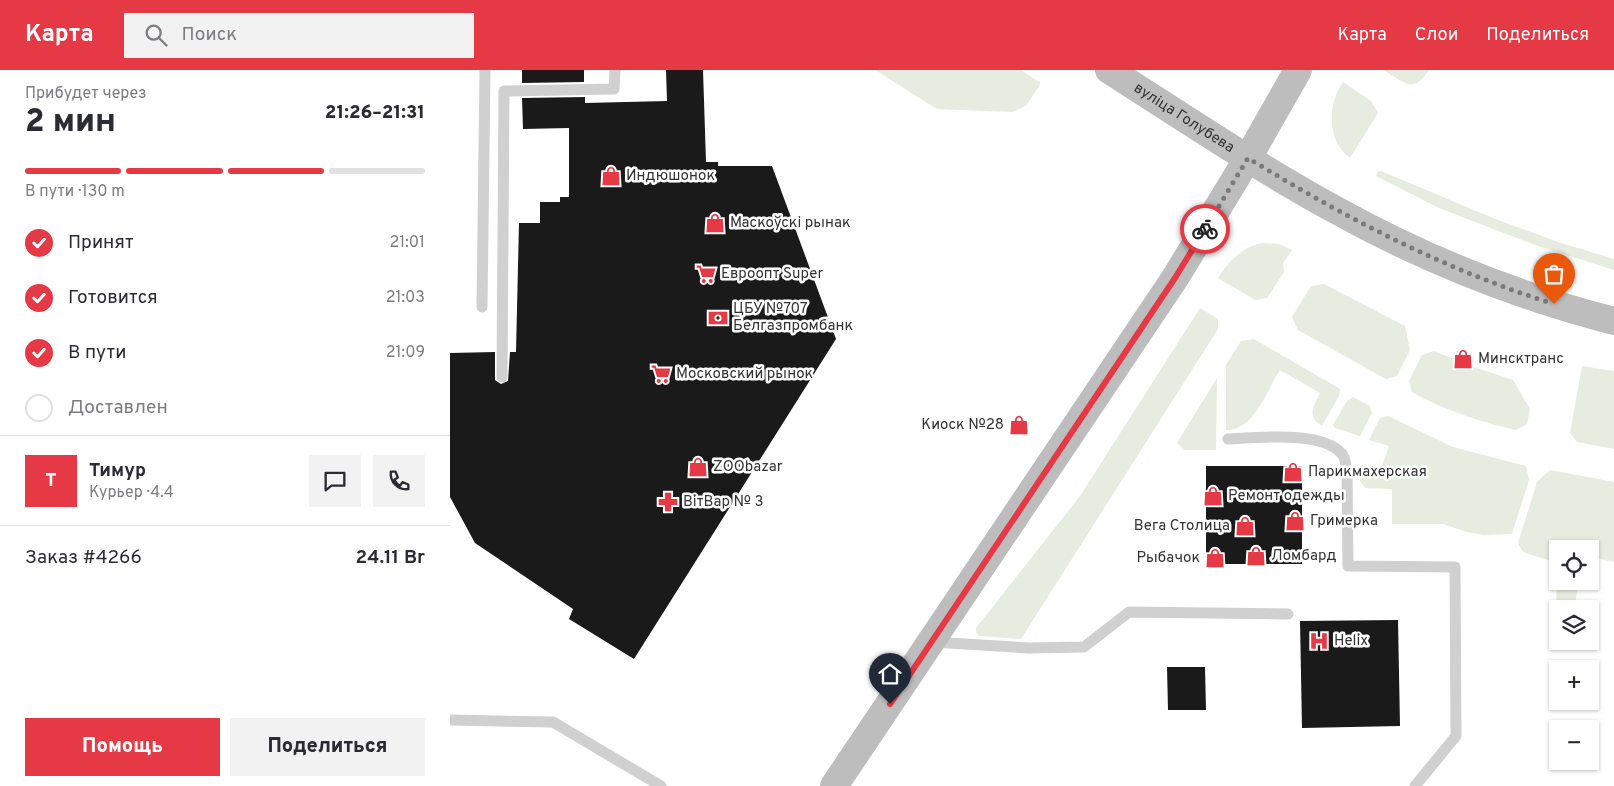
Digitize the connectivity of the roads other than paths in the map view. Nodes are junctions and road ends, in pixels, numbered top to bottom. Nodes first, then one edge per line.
1 (485, 70) edge
2 (615, 70) edge
3 (1109, 70) edge
4 (1298, 70) edge
5 (1248, 158) junction
6 (482, 308) dead end
7 (1614, 321) edge
8 (502, 377) dead end
9 (1228, 439) dead end
10 (1288, 614) dead end
11 (932, 642) junction
12 (450, 720) edge
13 (661, 786) edge
14 (834, 786) edge
15 (1415, 786) edge

1 - 6 lane
2 - 8 lane
3 - 5 main road, вуліца Голубева
4 - 5 main road
5 - 7 main road, вуліца Голубева
5 - 11 main road
9 - 15 lane
10 - 11 lane
11 - 14 main road
12 - 13 lane

